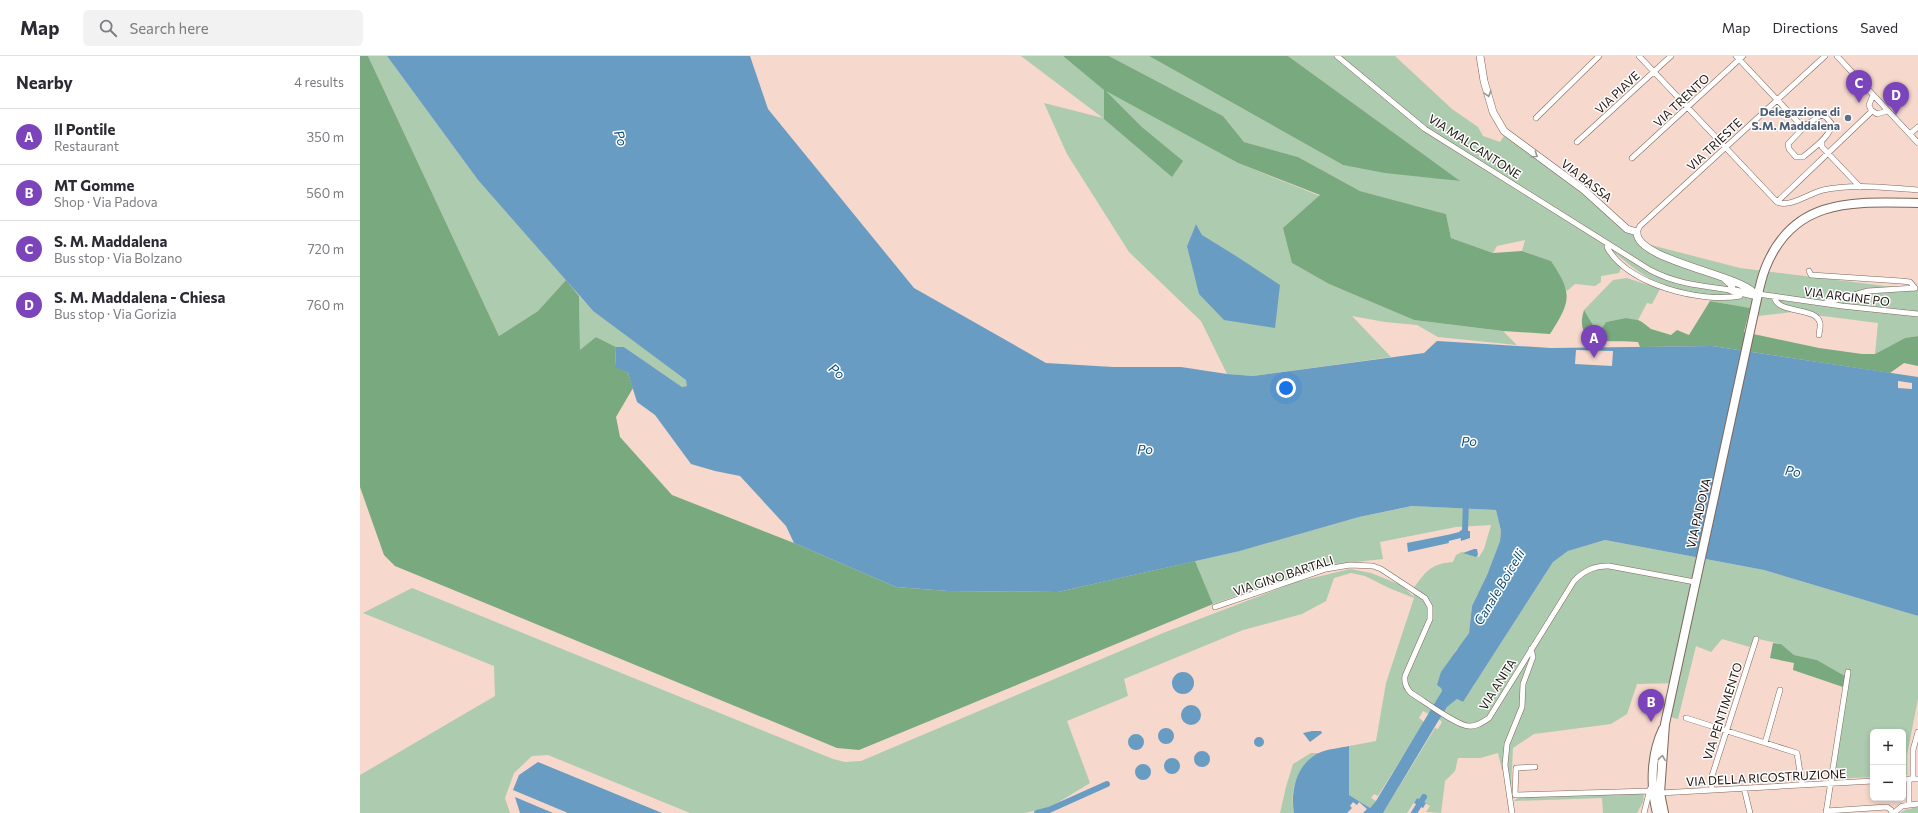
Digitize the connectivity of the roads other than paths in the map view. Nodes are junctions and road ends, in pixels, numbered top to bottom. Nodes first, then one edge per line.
1 (1337, 56) edge
2 (1480, 56) edge
3 (1599, 56) edge
4 (1639, 56) edge
5 (1671, 56) edge
6 (1824, 56) edge
7 (1837, 56) edge
8 (1740, 57) edge
9 (1654, 71) junction
10 (1873, 95) junction
11 (1776, 99) junction
12 (1688, 107) junction
13 (1887, 110) junction
14 (1872, 111) junction
15 (1536, 118) dead end
16 (1799, 123) junction
17 (1806, 125) junction
18 (1918, 127) edge
19 (1799, 132) junction
20 (1910, 134) junction
21 (1577, 142) dead end
22 (1918, 143) edge
23 (1822, 144) junction
24 (1725, 148) junction
25 (1828, 153) junction
26 (1632, 158) dead end
27 (1860, 187) junction
28 (1918, 190) edge
29 (1777, 202) junction
30 (1918, 202) edge
31 (1637, 232) junction
32 (1609, 244) junction
33 (1809, 271) dead end
34 (1724, 278) junction
35 (1742, 284) junction
36 (1916, 288) edge
37 (1732, 290) junction
38 (1742, 292) junction
39 (1756, 293) junction
40 (1774, 296) junction
41 (1822, 303) junction
42 (1918, 314) edge
43 (1819, 335) dead end
44 (1381, 569) joint
45 (1695, 582) junction
46 (1215, 607) dead end
47 (1756, 639) dead end
48 (1531, 649) junction
49 (1848, 672) dead end
50 (1780, 690) dead end
51 (1686, 718) dead end
52 (1665, 724) junction
53 (1726, 730) junction
54 (1918, 732) edge
55 (1765, 743) junction
56 (1535, 768) dead end
57 (1913, 779) edge
58 (1870, 781) edge
59 (1830, 783) junction
60 (1802, 785) junction
61 (1744, 788) junction
62 (1712, 790) junction
63 (1654, 792) junction
64 (1515, 795) junction
65 (1509, 796) junction
66 (1909, 804) junction
67 (1918, 804) edge
68 (1826, 812) edge
69 (1512, 813) edge
70 (1644, 813) edge
71 (1657, 813) edge
72 (1664, 813) edge
73 (1750, 813) edge
74 (1893, 813) edge

1 - 32 street, VIA MALCANTONE
2 -> 31 street, VIA BASSA
3 - 15 street
4 - 9 street
5 - 9 street, VIA PIAVE
6 - 11 street, VIA TRIESTE
7 - 10 street
8 - 11 street
8 - 12 street, VIA TRENTO
9 - 12 street
9 - 21 street, VIA PIAVE
10 - 13 street
10 - 14 street
11 - 16 street
11 - 24 street, VIA TRIESTE
12 - 24 street
12 - 26 street, VIA TRENTO
13 - 14 street
13 - 20 street
14 - 25 street
16 - 17 street
16 - 19 street
17 - 19 street
17 - 23 street
18 - 20 street
19 - 23 street
20 - 22 street
23 - 25 street
24 - 29 street
24 - 31 street, VIA TRIESTE
25 - 27 street
25 - 29 street
27 - 28 street
27 - 29 street
30 - 39 main road, VIA PADOVA
31 - 34 street, VIA BASSA
32 - 37 street, VIA MALCANTONE
32 - 38 street, VIA MALCANTONE
33 - 36 street
34 - 35 street, VIA BASSA
34 - 37 street
35 - 38 street
35 - 39 street, VIA BASSA
36 - 41 street
37 - 38 street, VIA MALCANTONE
38 - 39 street
39 - 40 street, VIA ARGINE PO
39 - 45 main road, VIA PADOVA
40 - 41 street, VIA ARGINE PO
40 - 43 street, VIA ARGINE PO
41 - 42 street, VIA ARGINE PO
44 - 46 street, VIA GINO BARTALI
44 - 48 street, VIA ANITA
45 - 48 street, VIA ANITA
45 - 52 main road, VIA PADOVA
47 - 53 street, VIA PENTIMENTO
48 - 65 street
49 - 59 street
50 - 55 street
51 - 53 street
63 -> 52 main road, VIA PADOVA
52 - 63 main road, VIA PADOVA
53 - 55 street
53 - 62 street, VIA PENTIMENTO
54 - 57 street
55 - 60 street
56 - 64 street
57 - 66 street
58 - 59 street, VIA DELLA RICOSTRUZIONE
59 - 60 street, VIA DELLA RICOSTRUZIONE
59 - 68 street
60 - 61 street, VIA DELLA RICOSTRUZIONE
61 - 62 street, VIA DELLA RICOSTRUZIONE
61 - 73 street
62 - 63 street, VIA DELLA RICOSTRUZIONE
63 - 64 street, VIA DELLA RICOSTRUZIONE
63 - 70 street
63 - 71 main road, VIA PADOVA
63 - 72 main road, VIA PADOVA
64 - 65 street, VIA DELLA RICOSTRUZIONE
65 - 69 street
66 - 67 street
66 - 74 street
68 - 74 street

